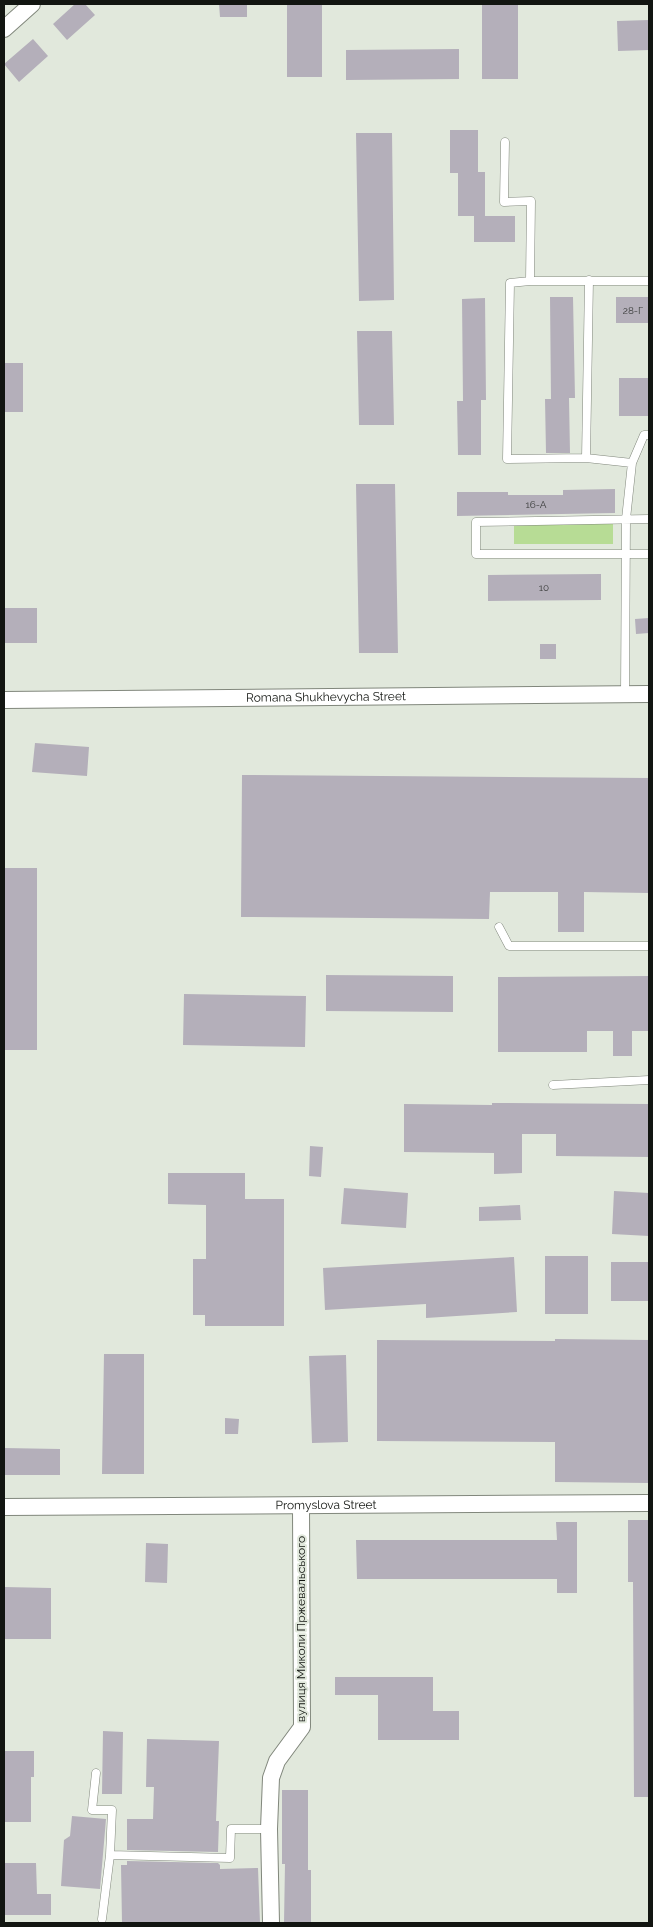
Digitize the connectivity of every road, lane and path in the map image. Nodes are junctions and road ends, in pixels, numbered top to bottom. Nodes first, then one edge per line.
1 (32, 4) edge
2 (4, 29) edge
3 (505, 142) dead end
4 (589, 280) junction
5 (530, 281) junction
6 (649, 281) edge
7 (649, 435) edge
8 (586, 458) junction
9 (632, 463) junction
10 (626, 519) junction
11 (649, 519) edge
12 (627, 554) junction
13 (649, 554) edge
14 (625, 694) junction
15 (649, 694) edge
16 (4, 700) edge
17 (499, 927) dead end
18 (649, 946) edge
19 (649, 1080) edge
20 (553, 1085) dead end
21 (649, 1503) edge
22 (301, 1506) junction
23 (4, 1507) edge
24 (96, 1773) dead end
25 (269, 1829) junction
26 (110, 1855) junction
27 (102, 1919) dead end
28 (272, 1923) edge

1 - 2 street
3 - 5 lane
4 - 5 lane
4 - 6 lane
4 - 8 lane
5 - 8 lane
7 - 9 lane
8 - 9 lane
9 - 10 lane
10 - 11 lane
10 - 12 lane
10 - 12 lane
12 - 13 lane
12 - 14 lane
14 - 15 street, Romana Shukhevycha Street
14 - 16 street, Romana Shukhevycha Street
17 - 18 lane
19 - 20 lane
21 - 22 street, Promyslova Street
22 - 23 street, Promyslova Street
22 - 25 street, вулиця Миколи Пржевальського
24 - 26 lane
25 - 26 lane
25 - 28 street, вулиця Миколи Пржевальського
26 - 27 lane

